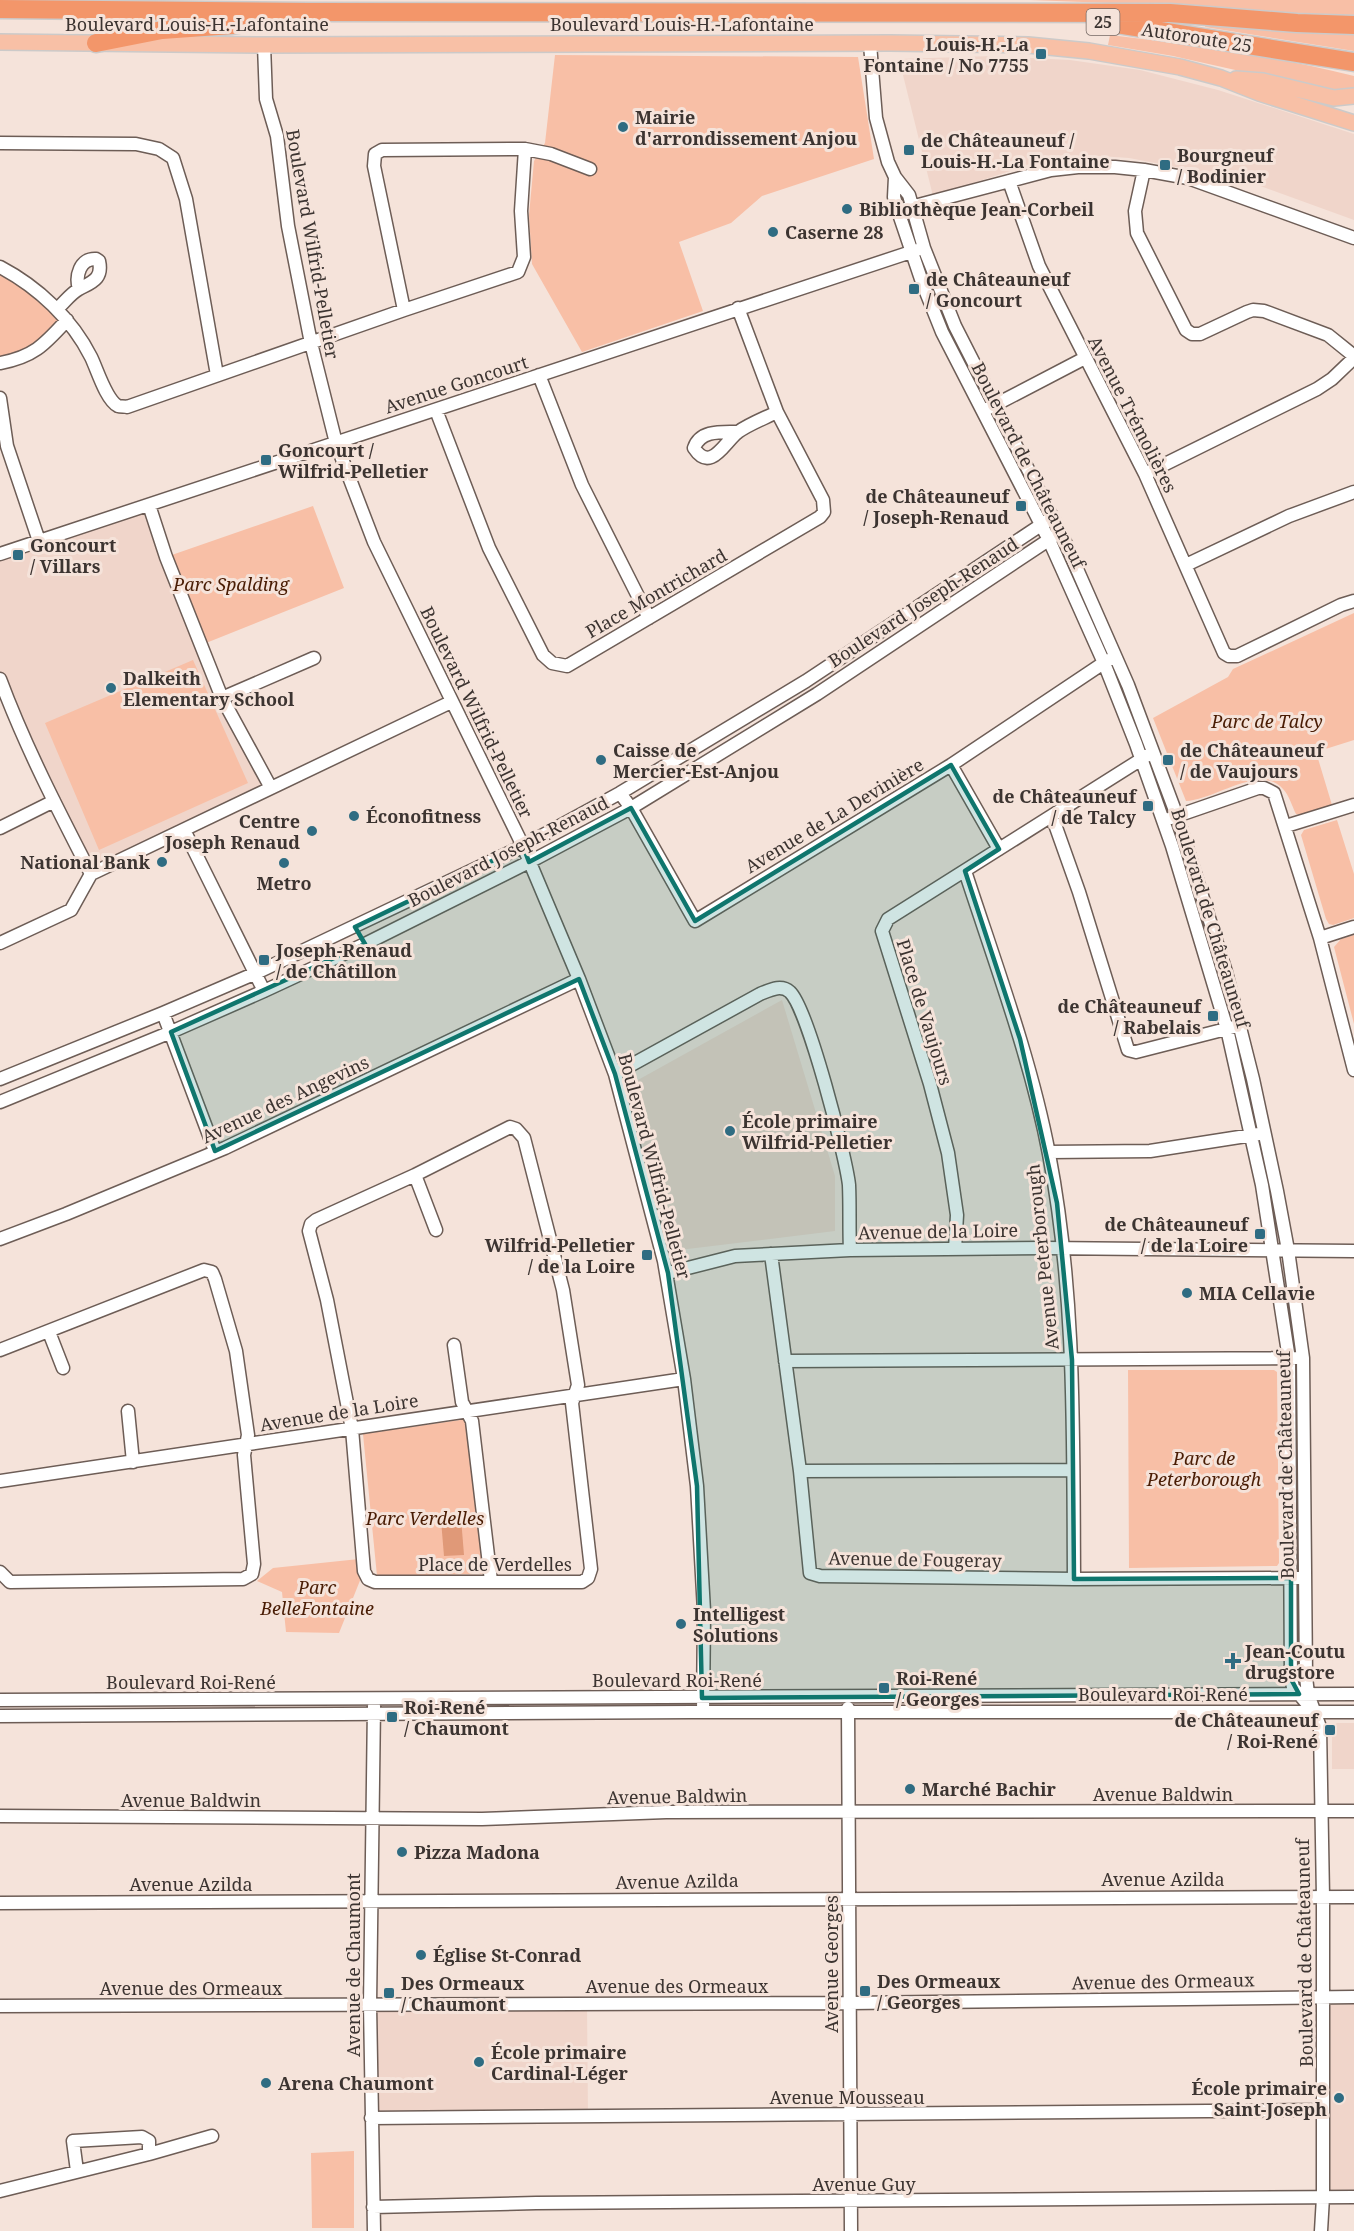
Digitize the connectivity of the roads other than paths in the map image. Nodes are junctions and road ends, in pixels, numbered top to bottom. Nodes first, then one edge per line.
1 (0, 9) edge
2 (308, 12) junction
3 (1040, 13) junction
4 (1354, 25) edge
5 (0, 42) edge
6 (96, 43) junction
7 (870, 44) junction
8 (264, 45) junction
9 (1351, 63) edge
10 (1221, 78) junction
11 (1354, 96) edge
12 (1354, 123) edge
13 (0, 143) edge
14 (525, 149) junction
15 (590, 169) dead end
16 (1144, 170) junction
17 (895, 177) junction
18 (1010, 180) junction
19 (913, 207) junction
20 (898, 211) junction
21 (1354, 238) edge
22 (924, 248) junction
23 (911, 252) junction
24 (0, 267) edge
25 (79, 289) dead end
26 (738, 308) junction
27 (57, 309) junction
28 (404, 310) junction
29 (67, 320) junction
30 (311, 343) junction
31 (1354, 357) edge
32 (1084, 358) junction
33 (0, 363) edge
34 (218, 375) junction
35 (539, 375) junction
36 (0, 398) edge
37 (995, 404) junction
38 (436, 410) junction
39 (982, 411) junction
40 (777, 412) junction
41 (737, 432) dead end
42 (336, 443) junction
43 (4, 447) edge
44 (1144, 474) junction
45 (1354, 492) edge
46 (149, 505) junction
47 (1053, 517) junction
48 (1041, 524) junction
49 (1060, 532) junction
50 (1049, 540) junction
51 (39, 541) junction
52 (0, 554) edge
53 (1186, 565) junction
54 (1354, 601) edge
55 (649, 618) junction
56 (1116, 656) junction
57 (314, 658) dead end
58 (1104, 663) junction
59 (0, 679) edge
60 (222, 698) junction
61 (451, 702) junction
62 (1154, 752) junction
63 (1141, 759) junction
64 (951, 765) junction
65 (271, 788) junction
66 (620, 793) junction
67 (54, 801) junction
68 (1354, 805) edge
69 (631, 808) junction
70 (1052, 816) junction
71 (1177, 816) junction
72 (1164, 821) junction
73 (1286, 826) junction
74 (0, 828) edge
75 (184, 830) junction
76 (523, 846) junction
77 (999, 849) junction
78 (530, 862) junction
79 (965, 871) junction
80 (91, 874) junction
81 (447, 883) junction
82 (455, 899) junction
83 (355, 927) junction
84 (1354, 927) edge
85 (1320, 938) junction
86 (0, 943) edge
87 (364, 944) junction
88 (256, 973) junction
89 (579, 979) junction
90 (264, 991) junction
91 (163, 1013) junction
92 (1240, 1026) junction
93 (1227, 1029) junction
94 (171, 1032) junction
95 (1350, 1038) edge
96 (1354, 1070) edge
97 (615, 1074) junction
98 (0, 1079) edge
99 (0, 1102) edge
100 (1265, 1133) junction
101 (1252, 1136) junction
102 (215, 1151) junction
103 (1048, 1152) junction
104 (415, 1175) junction
105 (436, 1230) dead end
106 (0, 1239) edge
107 (955, 1249) junction
108 (850, 1250) junction
109 (1063, 1250) junction
110 (1288, 1250) junction
111 (1274, 1251) junction
112 (1354, 1251) edge
113 (771, 1254) junction
114 (668, 1273) junction
115 (49, 1332) junction
116 (454, 1345) dead end
117 (0, 1350) edge
118 (1303, 1358) junction
119 (1289, 1359) junction
120 (1072, 1360) junction
121 (785, 1361) junction
122 (63, 1368) dead end
123 (684, 1379) junction
124 (575, 1395) junction
125 (128, 1411) dead end
126 (466, 1412) junction
127 (352, 1429) junction
128 (246, 1445) junction
129 (133, 1462) junction
130 (1073, 1470) junction
131 (800, 1471) junction
132 (0, 1481) edge
133 (0, 1572) edge
134 (1291, 1578) junction
135 (1305, 1578) junction
136 (1074, 1579) junction
137 (491, 1581) junction
138 (1303, 1694) junction
139 (1354, 1694) edge
140 (848, 1697) junction
141 (702, 1698) junction
142 (375, 1699) junction
143 (0, 1700) edge
144 (703, 1712) junction
145 (1314, 1712) junction
146 (1354, 1712) edge
147 (848, 1713) junction
148 (374, 1714) junction
149 (0, 1716) edge
150 (1320, 1811) junction
151 (1354, 1811) edge
152 (848, 1813) junction
153 (0, 1816) edge
154 (373, 1819) junction
155 (1323, 1897) junction
156 (1354, 1897) edge
157 (849, 1898) junction
158 (371, 1902) junction
159 (0, 1903) edge
160 (1323, 1997) junction
161 (1354, 1997) edge
162 (850, 2002) junction
163 (370, 2005) junction
164 (0, 2006) edge
165 (1323, 2110) junction
166 (850, 2115) junction
167 (371, 2118) junction
168 (212, 2136) dead end
169 (149, 2154) junction
170 (77, 2171) junction
171 (0, 2191) edge
172 (1323, 2197) junction
173 (1354, 2197) edge
174 (851, 2202) junction
175 (374, 2207) junction
176 (374, 2231) edge
177 (851, 2231) edge
178 (1321, 2231) edge

1 - 2 highway, 25
2 - 3 highway, 25
2 - 6 highway
3 - 4 highway
3 - 9 highway, Autoroute 25 / 25
5 - 6 main road, Boulevard Louis-H.-Lafontaine
6 - 8 main road, Boulevard Louis-H.-Lafontaine
7 - 8 main road, Boulevard Louis-H.-Lafontaine
7 - 10 main road, Boulevard Louis-H.-Lafontaine
7 - 17 street, Boulevard de Châteauneuf
8 - 30 street, Boulevard Wilfrid-Pelletier
10 - 11 main road
10 - 12 main road, Boulevard Louis-H.-Lafontaine
13 - 34 street
14 - 15 street
14 - 28 street
14 - 28 street
16 - 18 street
16 - 21 street
16 - 31 street
17 - 19 street, Boulevard de Châteauneuf
17 - 20 street, Boulevard de Châteauneuf
18 - 19 street
18 - 32 street, Avenue Trémolières
19 - 20 street
19 - 22 street, Boulevard de Châteauneuf
20 - 23 street, Boulevard de Châteauneuf
22 - 23 street, Avenue Goncourt
22 - 37 street, Boulevard de Châteauneuf
23 - 26 street, Avenue Goncourt
23 - 39 street, Boulevard de Châteauneuf
24 - 27 street
25 - 27 street
26 - 35 street, Avenue Goncourt
26 - 40 street, Place Montrichard
27 - 29 street
28 - 30 street
29 - 33 street
29 - 34 street
30 - 34 street
30 - 42 street, Boulevard Wilfrid-Pelletier
31 - 44 street
32 - 37 street
32 - 44 street, Avenue Trémolières
35 - 38 street, Avenue Goncourt
35 - 55 street
36 - 43 street
37 - 39 street
37 - 47 street, Boulevard de Châteauneuf
38 - 42 street, Avenue Goncourt
38 - 55 street, Place Montrichard
39 - 48 street, Boulevard de Châteauneuf
40 - 41 street
40 - 55 street, Place Montrichard
42 - 46 street, Avenue Goncourt
42 - 61 street, Boulevard Wilfrid-Pelletier
43 - 51 street
44 - 53 street, Avenue Trémolières
45 - 53 street
46 - 51 street, Avenue Goncourt
46 - 60 street
47 - 48 street, Boulevard Joseph-Renaud
47 - 49 street, Boulevard de Châteauneuf
48 - 50 street, Boulevard de Châteauneuf
48 - 66 street, Boulevard Joseph-Renaud
49 - 50 street, Boulevard Joseph-Renaud
49 - 56 street, Boulevard de Châteauneuf
50 - 58 street, Boulevard de Châteauneuf
50 - 69 street, Boulevard Joseph-Renaud
51 - 52 street, Avenue Goncourt
53 - 54 street, Avenue Trémolières
56 - 58 street, Avenue de La Devinière
56 - 62 street, Boulevard de Châteauneuf
57 - 60 street
58 - 63 street, Boulevard de Châteauneuf
58 - 64 street, Avenue de La Devinière
59 - 67 street
60 - 65 street
61 - 65 street
61 - 76 street, Boulevard Wilfrid-Pelletier
62 - 63 street, Place de Vaujours
62 - 71 street, Boulevard de Châteauneuf
63 - 70 street, Place de Vaujours
63 - 72 street, Boulevard de Châteauneuf
64 - 69 street, Avenue de La Devinière
64 - 77 street
65 - 75 street
66 - 69 street, Avenue de La Devinière
66 - 76 street, Boulevard Joseph-Renaud
67 - 74 street
67 - 80 street
68 - 73 street
69 - 78 street, Boulevard Joseph-Renaud
70 - 77 street, Place de Vaujours
70 - 93 street
71 - 72 street
71 - 73 street
71 - 92 street, Boulevard de Châteauneuf
72 - 93 street, Boulevard de Châteauneuf
73 - 85 street
75 - 80 street
75 - 88 street
76 - 78 street, Boulevard Wilfrid-Pelletier
76 - 81 street, Boulevard Joseph-Renaud
77 - 79 street, Place de Vaujours
78 - 82 street, Boulevard Joseph-Renaud
78 - 89 street, Boulevard Wilfrid-Pelletier
79 - 103 street, Avenue Peterborough
79 - 107 street, Place de Vaujours
80 - 86 street
81 - 82 street
81 - 83 street, Boulevard Joseph-Renaud
82 - 87 street, Boulevard Joseph-Renaud
83 - 87 street
83 - 88 street, Boulevard Joseph-Renaud
84 - 85 street
85 - 95 street
87 - 90 street, Boulevard Joseph-Renaud
88 - 90 street
88 - 91 street, Boulevard Joseph-Renaud
89 - 97 street, Boulevard Wilfrid-Pelletier
89 - 102 street, Avenue des Angevins
90 - 94 street, Boulevard Joseph-Renaud
91 - 94 street
91 - 98 street, Boulevard Joseph-Renaud
92 - 93 street
92 - 100 street, Boulevard de Châteauneuf
93 - 101 street, Boulevard de Châteauneuf
94 - 99 street, Boulevard Joseph-Renaud
94 - 102 street
95 - 96 street
97 - 108 street
97 - 114 street, Boulevard Wilfrid-Pelletier
100 - 101 street
100 - 110 street, Boulevard de Châteauneuf
101 - 103 street
101 - 111 street, Boulevard de Châteauneuf
102 - 106 street, Avenue des Angevins
103 - 109 street, Avenue Peterborough
104 - 105 street
104 - 124 street
104 - 127 street
107 - 108 street, Avenue de la Loire
107 - 109 street, Avenue de la Loire
108 - 113 street, Avenue de la Loire
109 - 111 street, Avenue de la Loire
109 - 120 street, Avenue Peterborough
110 - 111 street, Avenue de la Loire
110 - 112 street, Avenue de la Loire
110 - 118 street, Boulevard de Châteauneuf
111 - 119 street, Boulevard de Châteauneuf
113 - 114 street, Avenue de la Loire
113 - 121 street, Avenue de Fougeray
114 - 123 street, Boulevard Wilfrid-Pelletier
115 - 117 street
115 - 122 street
115 - 128 street
116 - 126 street
118 - 119 street
118 - 135 street, Boulevard de Châteauneuf
119 - 120 street
119 - 134 street, Boulevard de Châteauneuf
120 - 121 street
120 - 130 street, Avenue Peterborough
121 - 131 street, Avenue de Fougeray
123 - 124 street, Avenue de la Loire
123 - 141 street, Boulevard Wilfrid-Pelletier
124 - 126 street, Avenue de la Loire
124 - 137 street, Place de Verdelles
125 - 129 street
126 - 127 street, Avenue de la Loire
126 - 137 street
127 - 128 street, Avenue de la Loire
127 - 137 street, Place de Verdelles
128 - 129 street, Avenue de la Loire
128 - 133 street
129 - 132 street, Avenue de la Loire
130 - 131 street
130 - 136 street, Avenue Peterborough
131 - 136 street, Avenue de Fougeray
134 - 135 street, Avenue de Fougeray
134 - 136 street, Avenue de Fougeray
134 - 138 street, Boulevard de Châteauneuf
135 - 138 street, Boulevard de Châteauneuf
138 - 139 street, Boulevard Roi-René
138 - 140 street, Boulevard Roi-René
138 - 145 street, Boulevard de Châteauneuf
140 - 141 street, Boulevard Roi-René
140 - 147 street, Avenue Georges
141 - 142 street, Boulevard Roi-René
141 - 144 street, Boulevard Wilfrid-Pelletier
142 - 143 street, Boulevard Roi-René
142 - 148 street, Avenue de Chaumont
144 - 147 street, Boulevard Roi-René
144 - 148 street, Boulevard Roi-René
145 - 146 street, Boulevard Roi-René
145 - 147 street, Boulevard Roi-René
145 - 150 street, Boulevard de Châteauneuf
147 - 152 street, Avenue Georges
148 - 149 street, Boulevard Roi-René
148 - 154 street, Avenue de Chaumont
150 - 151 street, Avenue Baldwin
150 - 152 street, Avenue Baldwin
150 - 155 street, Boulevard de Châteauneuf
152 - 154 street, Avenue Baldwin
152 - 157 street, Avenue Georges
153 - 154 street, Avenue Baldwin
154 - 158 street, Avenue de Chaumont
155 - 156 street, Avenue Azilda
155 - 157 street, Avenue Azilda
155 - 160 street, Boulevard de Châteauneuf
157 - 158 street, Avenue Azilda
157 - 162 street, Avenue Georges
158 - 159 street, Avenue Azilda
158 - 163 street, Avenue de Chaumont
160 - 161 street, Avenue des Ormeaux
160 - 162 street, Avenue des Ormeaux
160 - 165 street, Boulevard de Châteauneuf
162 - 163 street, Avenue des Ormeaux
162 - 166 street, Avenue Georges
163 - 164 street, Avenue des Ormeaux
163 - 167 street, Avenue de Chaumont
165 - 166 street, Avenue Mousseau
165 - 172 street, Boulevard de Châteauneuf
166 - 167 street, Avenue Mousseau
166 - 174 street, Avenue Georges
167 - 175 street, Avenue de Chaumont
168 - 169 street
169 - 170 street
169 - 170 street
170 - 171 street
172 - 173 street, Avenue Guy
172 - 174 street, Avenue Guy
172 - 178 street, Boulevard de Châteauneuf
174 - 175 street, Avenue Guy
174 - 177 street, Avenue Georges
175 - 176 street, Avenue de Chaumont

